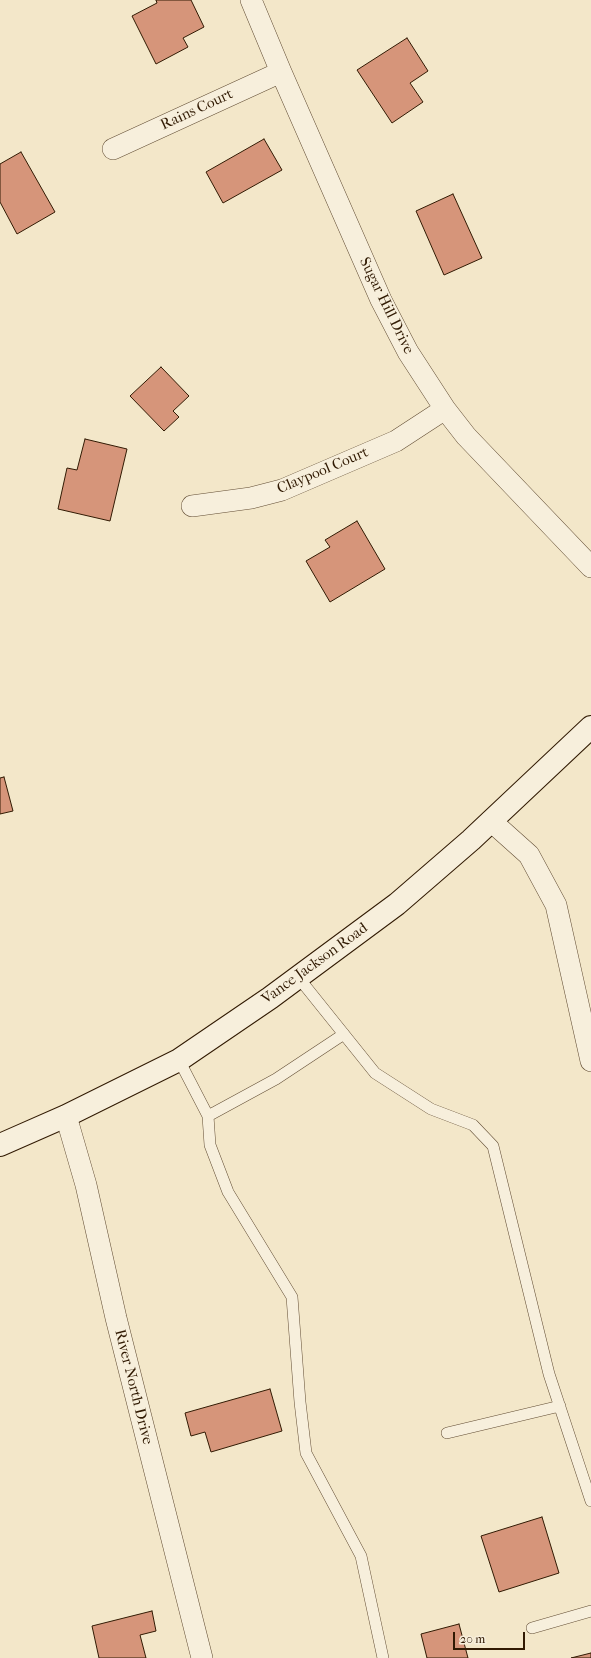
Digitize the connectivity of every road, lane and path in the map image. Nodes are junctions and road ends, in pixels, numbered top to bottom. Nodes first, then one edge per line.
1 (251, 0) edge
2 (281, 72) junction
3 (113, 149) dead end
4 (445, 409) junction
5 (192, 506) dead end
6 (591, 567) edge
7 (591, 727) edge
8 (491, 821) junction
9 (298, 977) junction
10 (344, 1034) junction
11 (179, 1060) junction
12 (591, 1061) edge
13 (66, 1116) junction
14 (208, 1116) junction
15 (0, 1145) edge
16 (560, 1406) junction
17 (447, 1433) dead end
18 (591, 1501) edge
19 (591, 1611) edge
20 (532, 1628) dead end
21 (202, 1658) edge
22 (383, 1658) edge

1 - 2 street, Sugar Hill Drive
2 - 3 street, Rains Court
2 - 4 street, Sugar Hill Drive
4 - 5 street, Claypool Court
4 - 6 street, Sugar Hill Drive
7 - 8 main road, Vance Jackson Road
8 - 9 main road, Vance Jackson Road
8 - 12 street
9 - 10 lane
9 - 11 main road, Vance Jackson Road
10 - 14 lane
10 - 16 lane
11 - 13 main road, Vance Jackson Road
11 - 14 lane
13 - 15 main road, Vance Jackson Road
13 - 21 street, River North Drive
14 - 22 lane
16 - 17 lane
16 - 18 lane
19 - 20 lane

